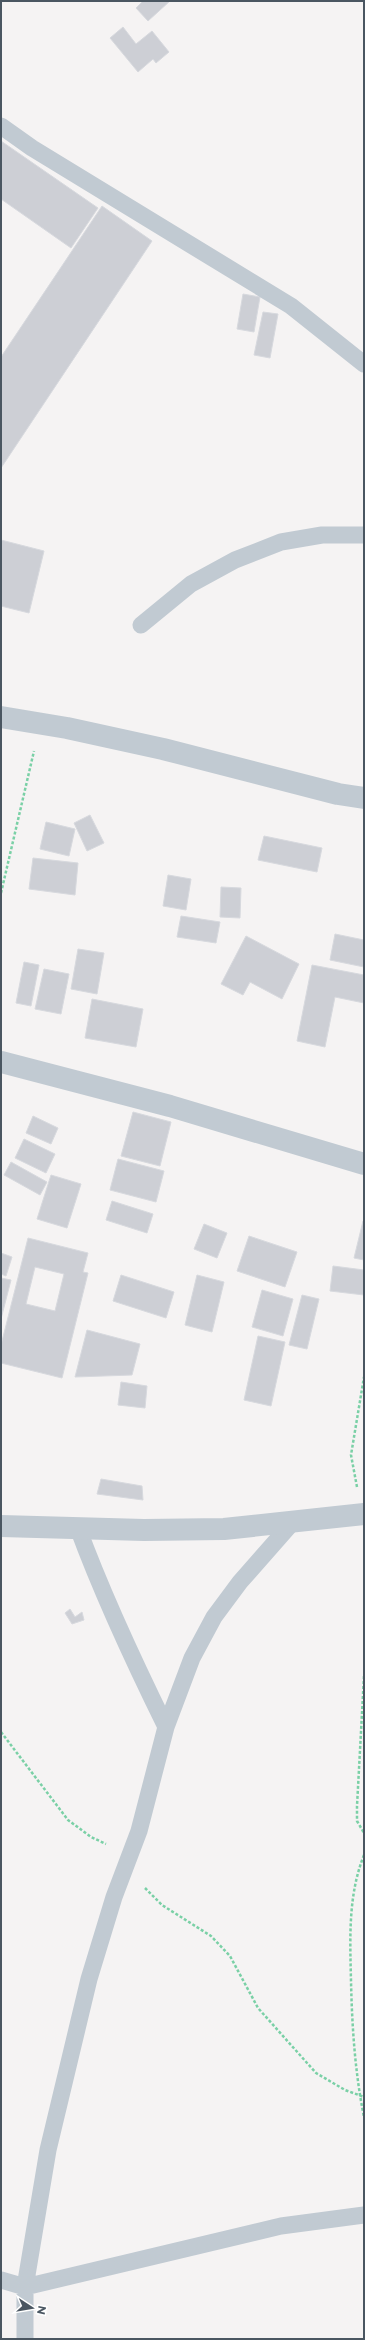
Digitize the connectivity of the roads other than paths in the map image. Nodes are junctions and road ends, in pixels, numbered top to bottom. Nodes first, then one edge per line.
1 (1, 126) edge
2 (364, 364) edge
3 (364, 535) edge
4 (141, 626) dead end
5 (1, 717) edge
6 (364, 798) edge
7 (1, 1062) edge
8 (364, 1164) edge
9 (363, 1514) edge
10 (292, 1523) junction
11 (1, 1526) edge
12 (78, 1528) junction
13 (166, 1727) junction
14 (364, 2215) edge
15 (1, 2280) edge
16 (25, 2287) junction
17 (25, 2339) edge

1 - 2 lane
3 - 4 lane
5 - 6 street
7 - 8 street
9 - 10 street
10 - 12 street
10 - 13 lane
11 - 12 street
12 - 13 lane
13 - 16 lane
14 - 16 lane
15 - 16 lane
16 - 17 lane

